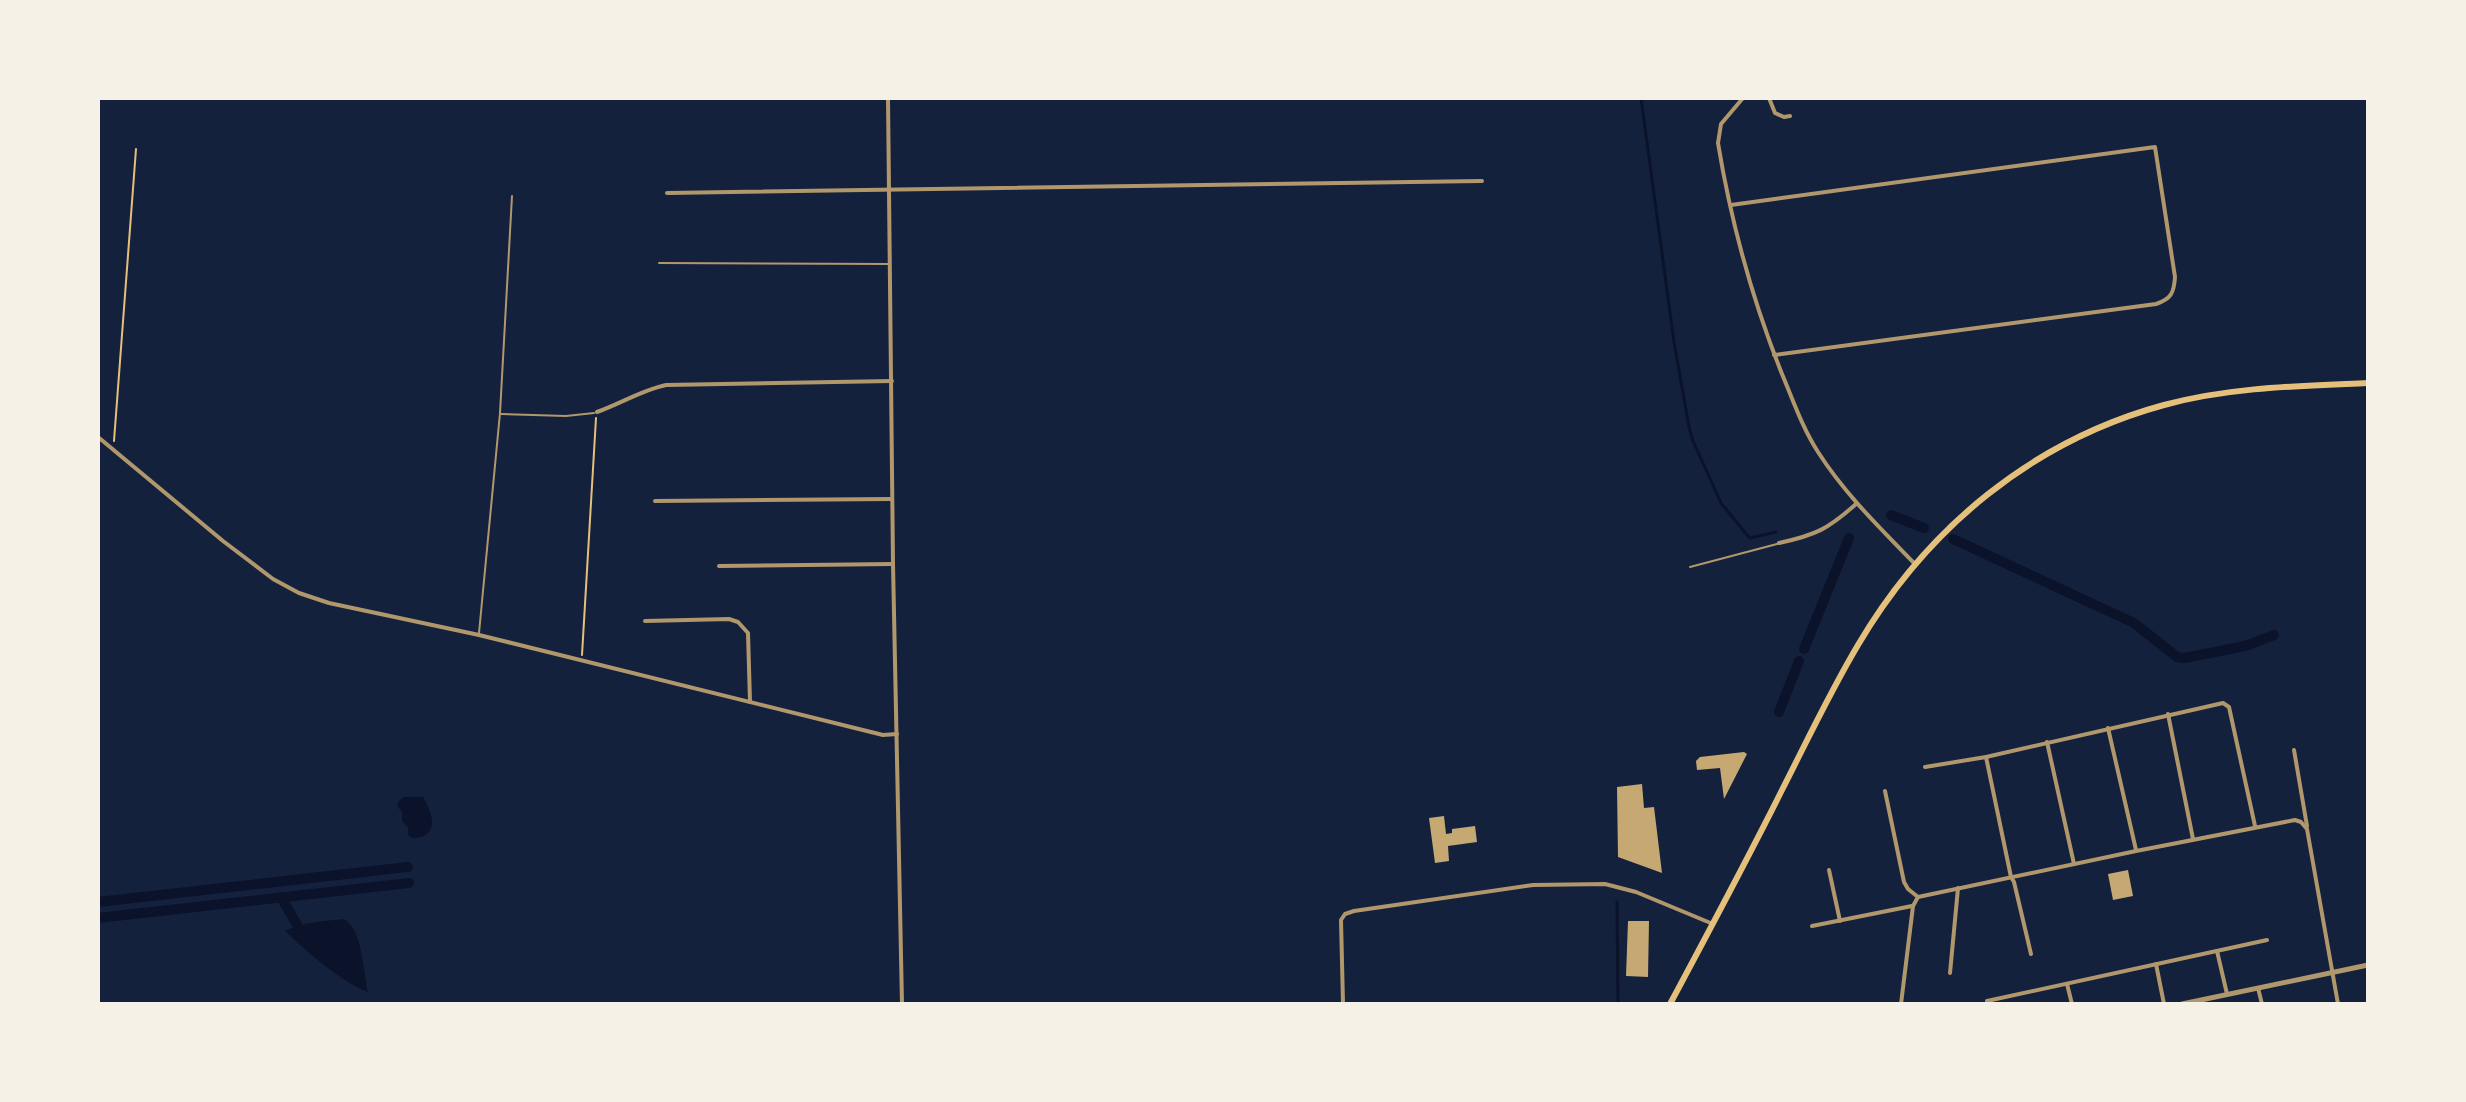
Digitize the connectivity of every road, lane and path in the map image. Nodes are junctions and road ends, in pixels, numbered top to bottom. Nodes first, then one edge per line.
1 (888, 98) edge
2 (1743, 98) edge
3 (1769, 98) edge
4 (1790, 116) dead end
5 (136, 149) dead end
6 (1482, 181) dead end
7 (890, 189) junction
8 (667, 193) dead end
9 (512, 196) dead end
10 (1731, 205) junction
11 (659, 263) dead end
12 (891, 264) junction
13 (1774, 355) junction
14 (892, 381) junction
15 (2368, 383) edge
16 (597, 412) junction
17 (500, 413) junction
18 (98, 437) edge
19 (114, 450) junction
20 (893, 499) junction
21 (655, 501) dead end
22 (1856, 504) junction
23 (1779, 543) joint
24 (1914, 563) junction
25 (893, 564) junction
26 (719, 566) dead end
27 (1690, 567) dead end
28 (645, 621) dead end
29 (479, 635) junction
30 (581, 660) junction
31 (750, 702) junction
32 (2168, 714) junction
33 (2108, 728) junction
34 (897, 734) junction
35 (2047, 742) junction
36 (2294, 750) dead end
37 (1986, 757) junction
38 (1925, 767) dead end
39 (1885, 791) dead end
40 (2255, 827) junction
41 (2307, 829) junction
42 (2193, 839) junction
43 (2136, 851) junction
44 (2074, 864) junction
45 (1829, 870) dead end
46 (2011, 877) junction
47 (1958, 888) junction
48 (1918, 897) junction
49 (1913, 906) junction
50 (1840, 921) junction
51 (1713, 924) junction
52 (1812, 926) dead end
53 (2267, 940) dead end
54 (2217, 951) junction
55 (2031, 954) dead end
56 (2156, 964) junction
57 (2368, 965) edge
58 (1950, 973) dead end
59 (2333, 973) junction
60 (2067, 984) junction
61 (2258, 988) junction
62 (2227, 994) junction
63 (1987, 1001) dead end
64 (902, 1004) edge
65 (1343, 1004) edge
66 (1670, 1004) edge
67 (1901, 1004) edge
68 (2072, 1004) edge
69 (2164, 1004) edge
70 (2182, 1004) edge
71 (2262, 1004) edge
72 (2338, 1004) edge

1 - 7 street
2 - 10 street
3 - 4 street
5 - 19 path
6 - 7 street
7 - 8 street
7 - 12 street
9 - 17 lane
10 - 13 street
10 - 13 street
11 - 12 lane
12 - 14 street
13 - 22 street
14 - 16 street
14 - 20 street
15 - 24 main road
16 - 17 lane
16 - 30 path
17 - 29 lane
18 - 19 street
19 - 29 street
20 - 21 street
20 - 25 street
22 - 23 street
22 - 24 street
23 - 27 lane
24 - 51 main road
25 - 26 street
25 - 34 street
28 - 31 street
29 - 30 street
30 - 31 street
31 - 34 street
32 - 33 street
32 - 40 street
32 - 42 street
33 - 35 street
33 - 43 street
34 - 64 street
35 - 37 street
35 - 44 street
36 - 41 street
37 - 38 street
37 - 46 street
39 - 48 street
40 - 41 street
40 - 42 street
41 - 59 street
42 - 43 street
43 - 44 street
44 - 46 street
45 - 50 street
46 - 47 street
46 - 55 street
47 - 48 street
47 - 58 street
48 - 49 street
49 - 50 street
49 - 67 street
50 - 52 street
51 - 65 street
51 - 66 main road
53 - 54 street
54 - 56 street
54 - 62 street
56 - 60 street
56 - 69 street
57 - 59 street
59 - 61 street
59 - 72 street
60 - 63 street
60 - 68 street
61 - 62 street
61 - 71 street
62 - 70 street

